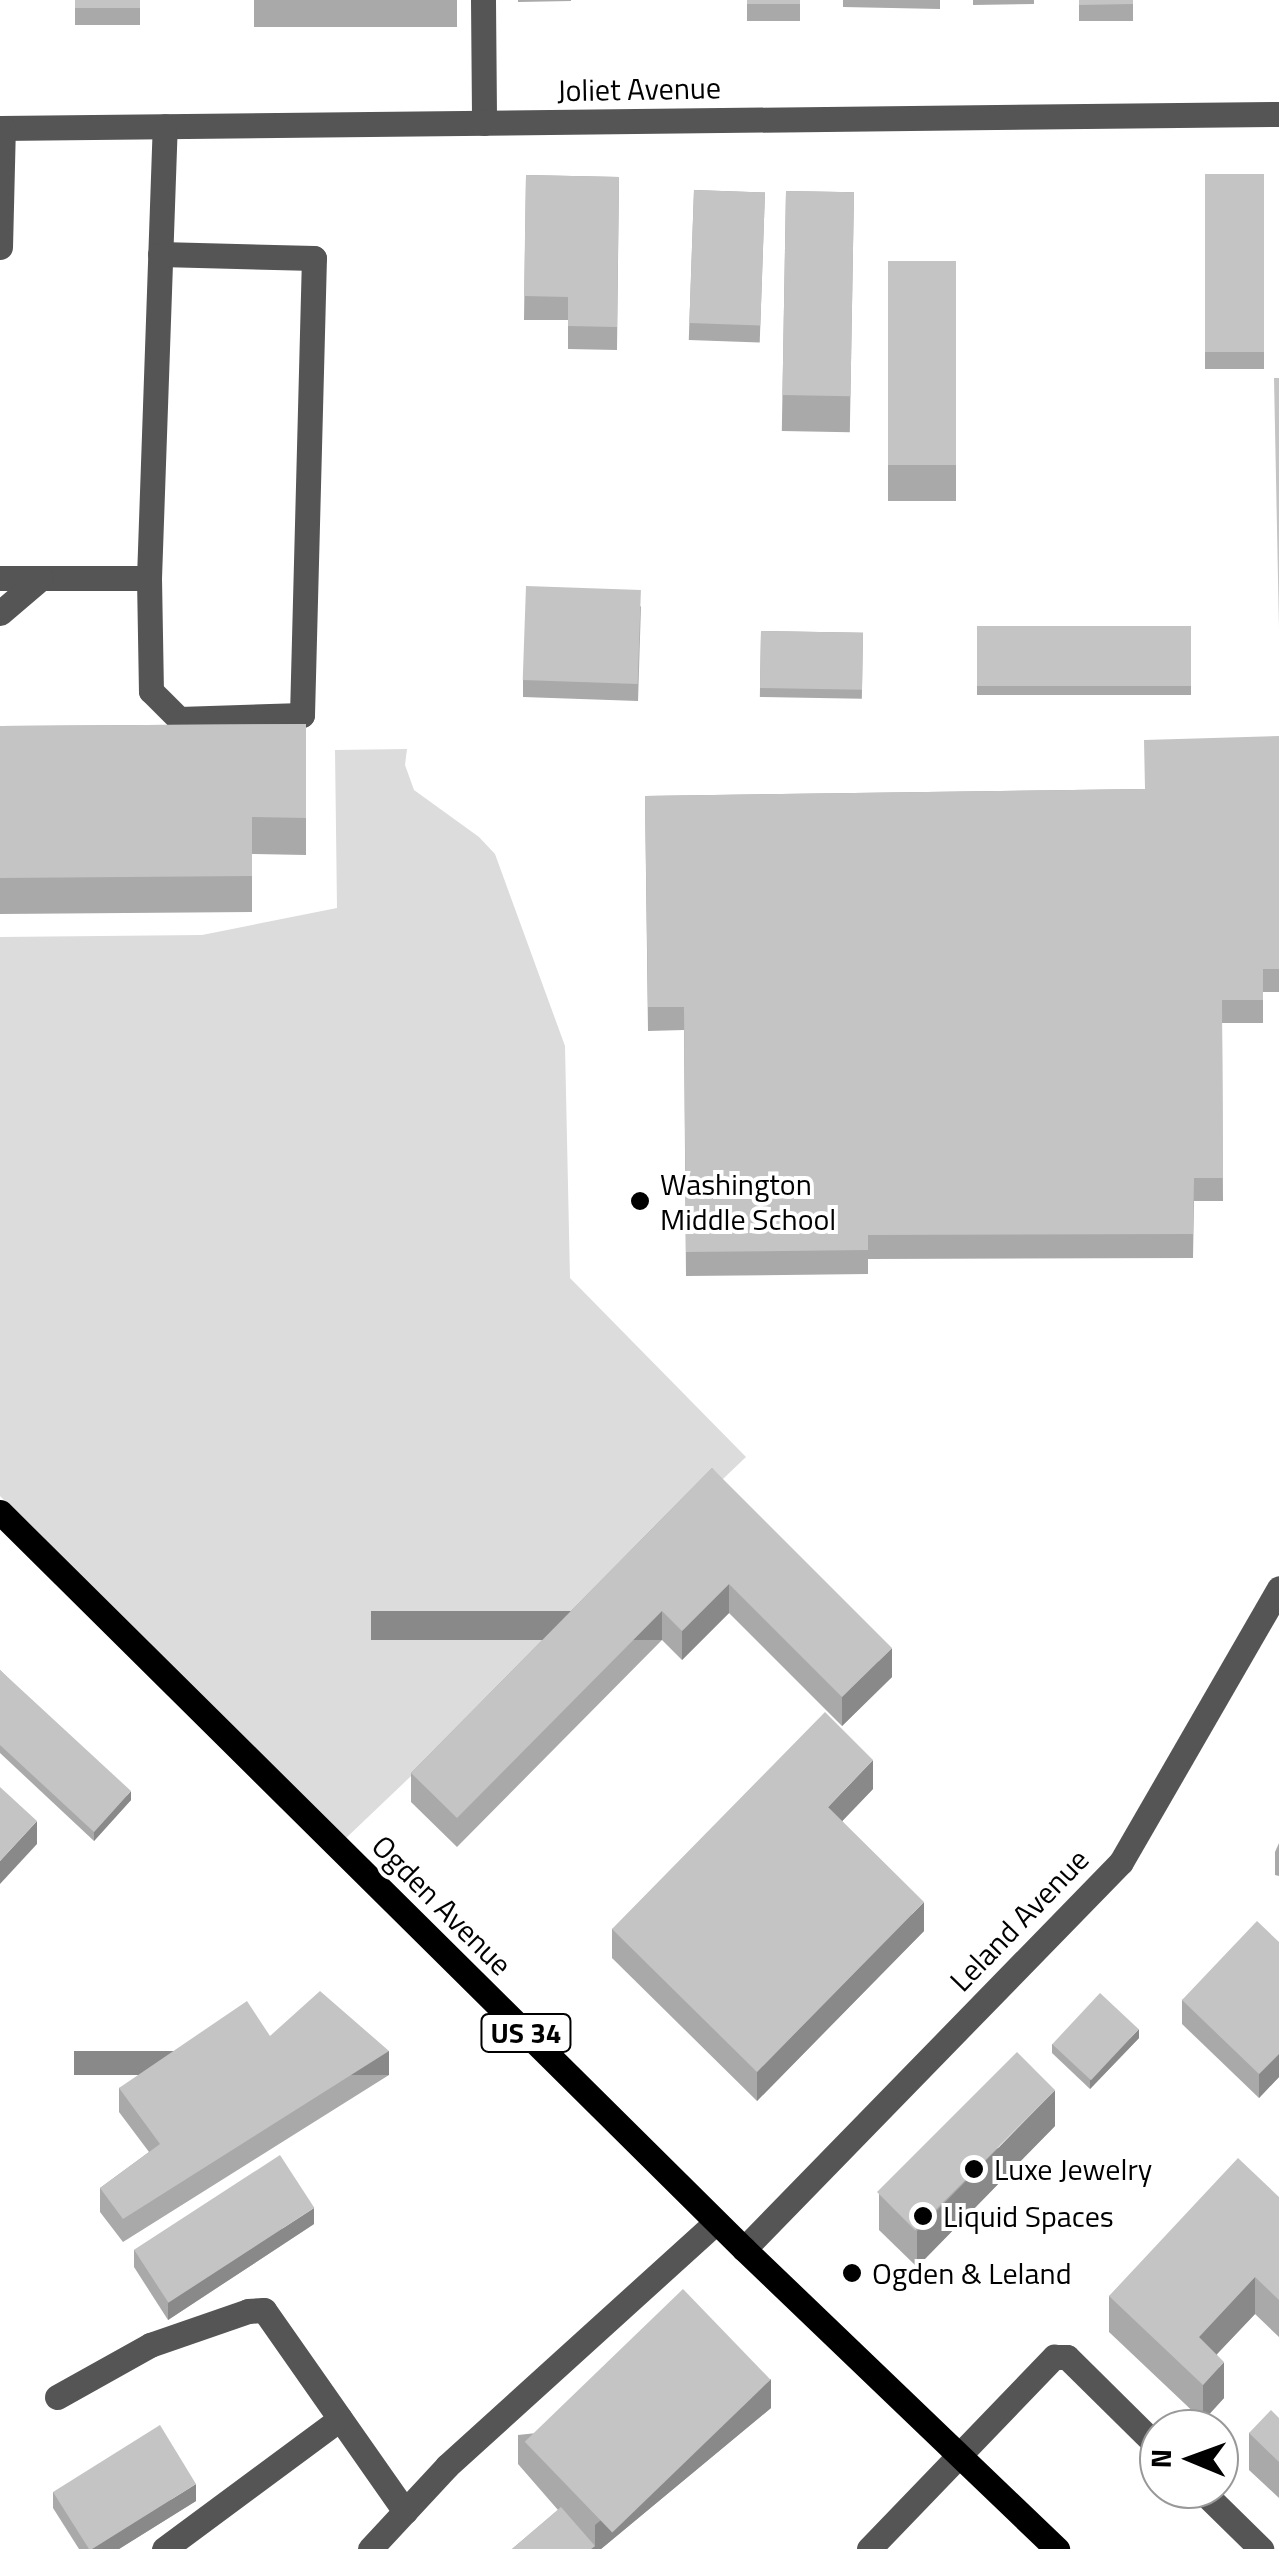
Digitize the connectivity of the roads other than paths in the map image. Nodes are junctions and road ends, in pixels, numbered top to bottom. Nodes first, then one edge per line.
1 (483, 0) edge
2 (1279, 114) edge
3 (484, 123) junction
4 (165, 126) junction
5 (1, 128) edge
6 (0, 247) edge
7 (160, 254) junction
8 (0, 578) edge
9 (41, 578) junction
10 (149, 578) junction
11 (0, 613) edge
12 (0, 1512) edge
13 (1279, 1588) edge
14 (716, 2222) junction
15 (744, 2249) junction
16 (57, 2397) dead end
17 (340, 2419) junction
18 (1139, 2428) edge
19 (960, 2454) junction
20 (1220, 2509) edge
21 (406, 2511) junction
22 (164, 2549) edge
23 (370, 2549) edge
24 (868, 2549) edge
25 (1057, 2549) edge
26 (1261, 2549) edge

1 - 3 street
2 - 3 street, Joliet Avenue
3 - 4 street, Joliet Avenue
4 - 5 street, Joliet Avenue
4 - 7 street
5 - 6 street
7 - 10 street
7 - 10 street
8 - 9 street
9 - 10 street
9 - 11 street
12 - 14 main road, Ogden Avenue / US 34
13 - 15 street, Leland Avenue
14 - 15 main road, Ogden Avenue / US 34
14 - 21 street
15 - 19 main road, Ogden Avenue / US 34
16 - 17 street
17 - 21 street
17 - 22 street
18 - 19 street
19 - 24 street
19 - 25 main road, Ogden Avenue / US 34
20 - 26 street
21 - 23 street

